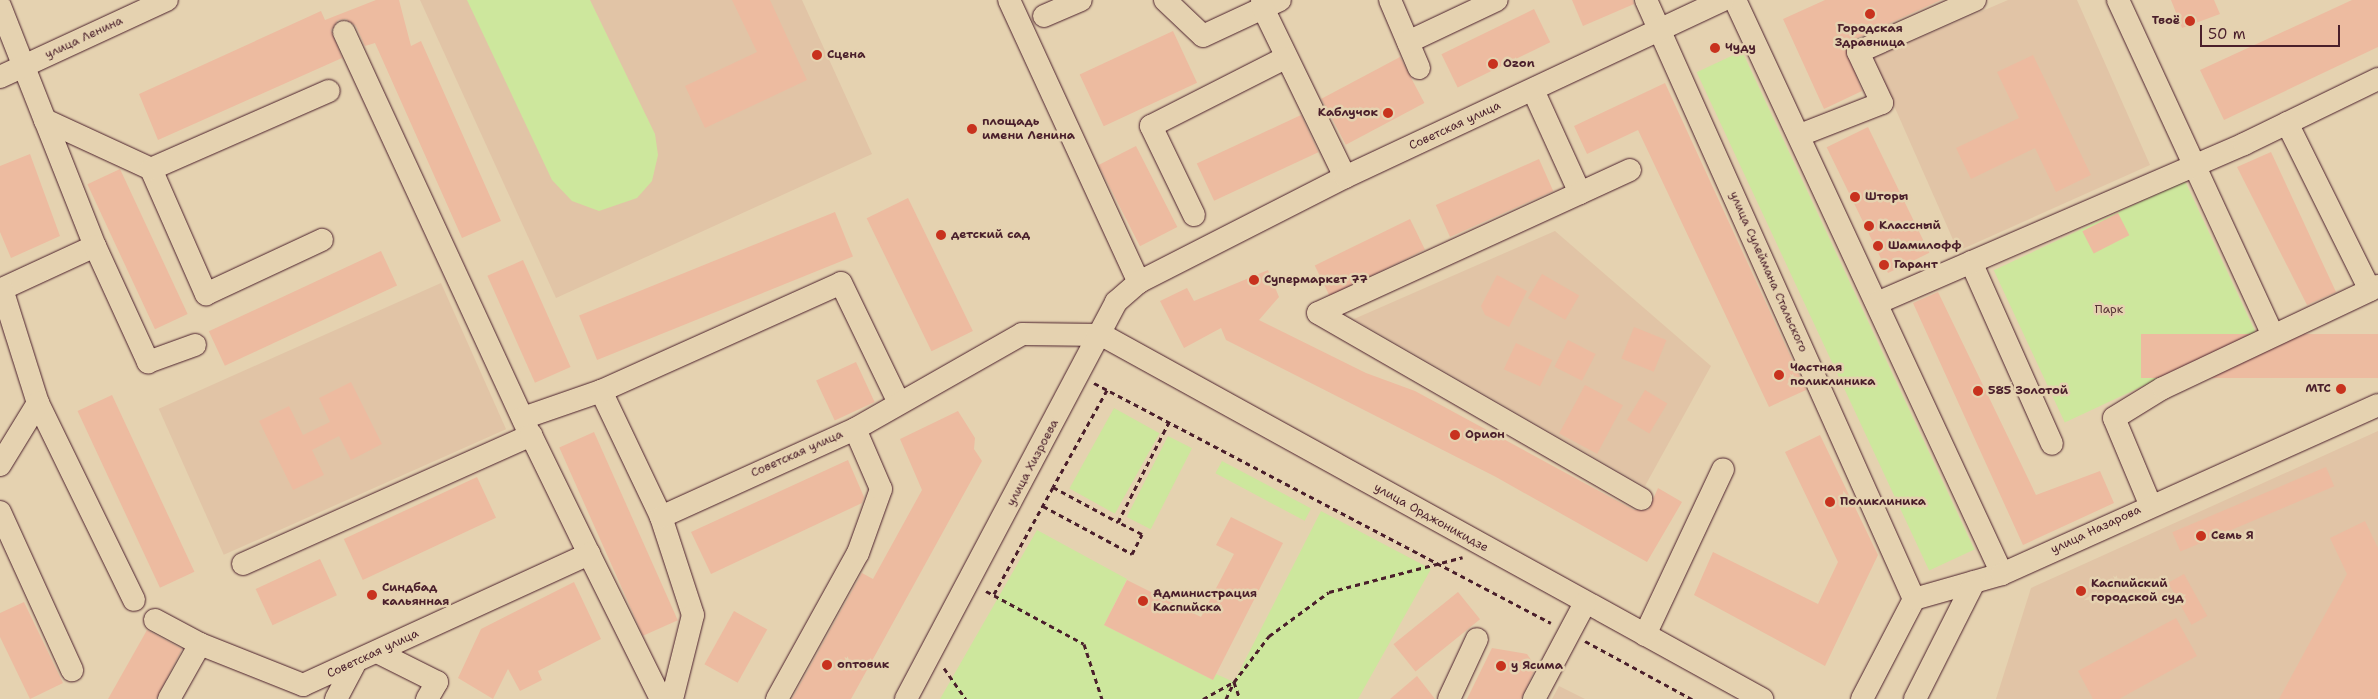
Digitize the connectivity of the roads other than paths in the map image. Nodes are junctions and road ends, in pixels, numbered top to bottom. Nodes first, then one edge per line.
1 (167, 0) edge
2 (1009, 0) edge
3 (1081, 0) edge
4 (1165, 0) edge
5 (1390, 0) edge
6 (1497, 0) edge
7 (1646, 0) edge
8 (1723, 0) edge
9 (1735, 0) edge
10 (1974, 0) edge
11 (2118, 0) edge
12 (1268, 3) edge
13 (0, 6) edge
14 (1044, 16) dead end
15 (1660, 28) junction
16 (344, 32) dead end
17 (1408, 42) junction
18 (1285, 58) junction
19 (26, 64) junction
20 (1420, 68) dead end
21 (0, 76) edge
22 (2378, 79) edge
23 (1533, 90) junction
24 (329, 91) dead end
25 (45, 120) junction
26 (2288, 123) junction
27 (1800, 135) junction
28 (2192, 166) junction
29 (151, 169) junction
30 (1630, 170) dead end
31 (1345, 177) junction
32 (1580, 193) junction
33 (1194, 215) dead end
34 (322, 240) dead end
35 (95, 246) junction
36 (1190, 257) joint
37 (1971, 262) junction
38 (1139, 282) junction
39 (1, 287) edge
40 (2374, 288) edge
41 (1877, 303) junction
42 (1102, 335) junction
43 (2274, 335) junction
44 (195, 345) dead end
45 (602, 391) junction
46 (38, 403) junction
47 (899, 403) junction
48 (2378, 405) edge
49 (527, 427) junction
50 (855, 429) junction
51 (2052, 444) dead end
52 (0, 465) edge
53 (1723, 469) dead end
54 (1641, 499) dead end
55 (2150, 504) junction
56 (0, 512) edge
57 (661, 517) junction
58 (589, 554) junction
59 (243, 564) dead end
60 (2002, 574) junction
61 (1974, 582) junction
62 (1914, 599) junction
63 (134, 600) dead end
64 (1585, 603) junction
65 (155, 620) dead end
66 (1645, 635) junction
67 (1477, 639) dead end
68 (200, 644) junction
69 (377, 652) junction
70 (354, 665) junction
71 (72, 670) dead end
72 (780, 692) edge
73 (169, 699) edge
74 (336, 699) edge
75 (427, 699) edge
76 (661, 699) edge
77 (672, 699) edge
78 (906, 699) edge
79 (1449, 699) edge
80 (1534, 699) edge
81 (1762, 699) edge
82 (1862, 699) edge
83 (1915, 699) edge

1 - 19 street, улица Ленина
2 - 38 street
3 - 14 street
4 - 12 street
5 - 17 street
6 - 17 street
7 - 15 street, улица Сулеймана Стальского
8 - 15 street, Советская улица
9 - 27 street
10 - 27 street
11 - 28 street
12 - 18 street
13 - 19 street
15 - 23 street, Советская улица
15 - 62 street, улица Сулеймана Стальского
16 - 49 street
17 - 20 street
18 - 31 street
18 - 33 street
19 - 21 street, улица Ленина
19 - 25 street
22 - 26 street
23 - 31 street, Советская улица
23 - 32 street
24 - 29 street
25 - 29 street
25 - 35 street
26 - 28 street
26 - 40 street
27 - 41 street
28 - 37 street
28 - 43 street
29 - 34 street
30 - 32 street
31 - 36 street, Советская улица
32 - 54 street
35 - 39 street
35 - 44 street
36 - 38 street, улица Хизроева
37 - 41 street
37 - 51 street
38 - 42 street, улица Хизроева
39 - 46 street
40 - 43 street
41 - 60 street
42 - 47 street
42 - 64 street, улица Орджоникидзе
42 - 78 street, улица Хизроева
43 - 55 street
45 - 47 street
45 - 49 street
45 - 57 street
46 - 52 street
46 - 63 street
47 - 50 street
48 - 55 street, улица Назарова
49 - 58 street
49 - 59 street
50 - 57 street, Советская улица
50 - 72 street, Советская улица
53 - 66 street
55 - 60 street, улица Назарова
56 - 71 street
57 - 77 street
58 - 69 street, Советская улица
58 - 76 street
60 - 61 street, улица Назарова
61 - 62 street, улица Назарова
61 - 83 street
62 - 82 street
64 - 66 street, улица Орджоникидзе
64 - 80 street
65 - 68 street, Советская улица
66 - 81 street, улица Орджоникидзе
67 - 79 street
68 - 70 street, Советская улица
68 - 73 street
69 - 70 street, Советская улица
69 - 75 street
70 - 74 street

